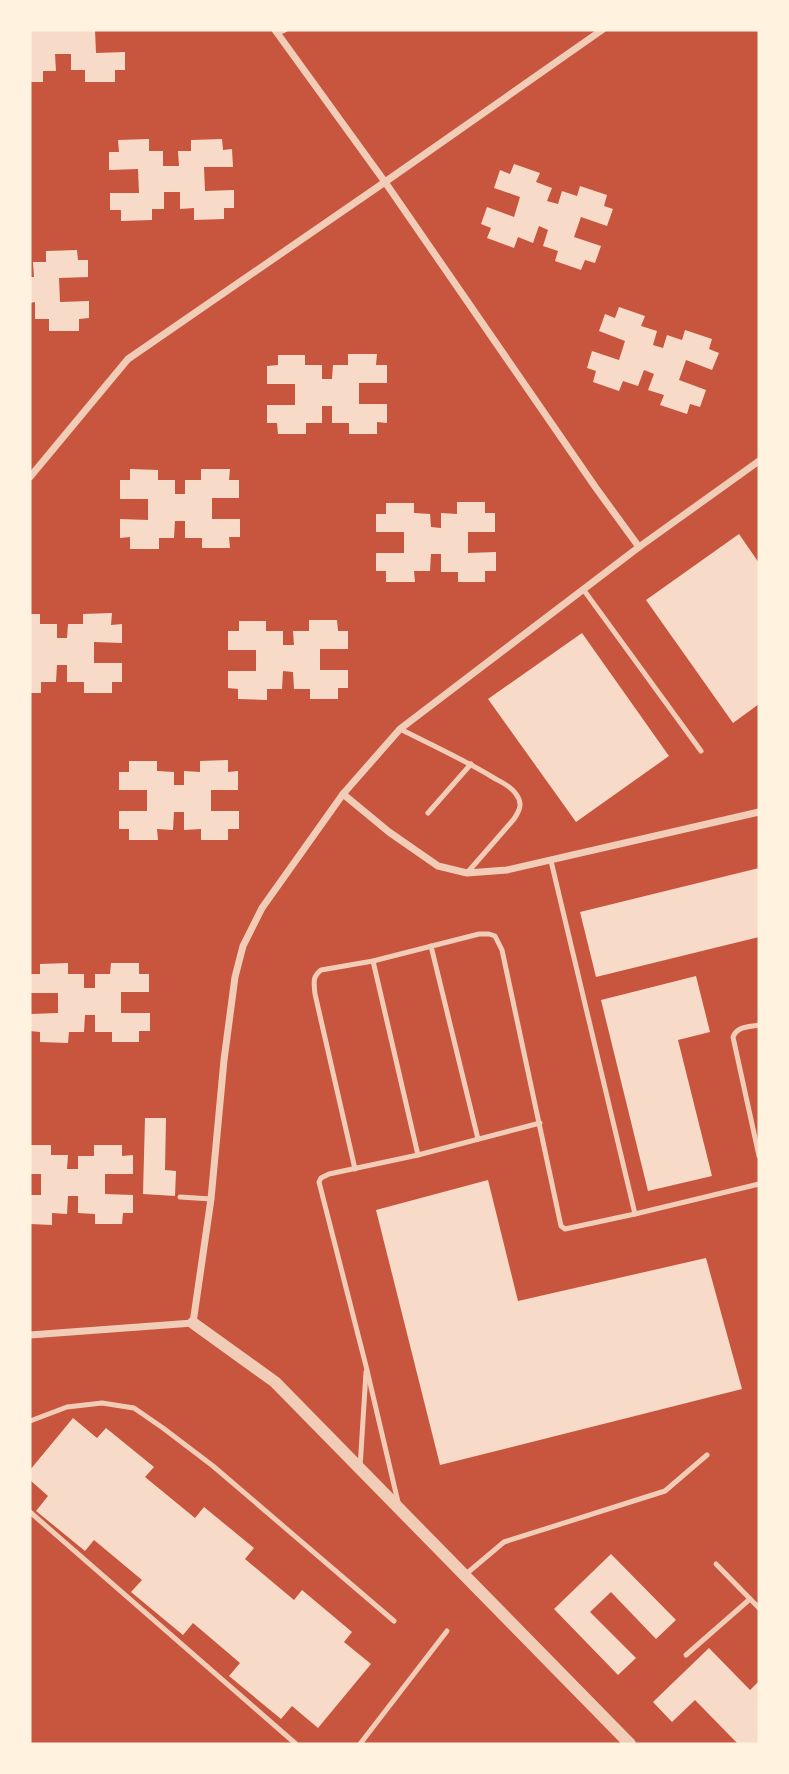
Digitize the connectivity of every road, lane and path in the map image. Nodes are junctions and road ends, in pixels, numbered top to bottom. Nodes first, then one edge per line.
1 (603, 30) edge
2 (279, 31) edge
3 (385, 182) junction
4 (759, 461) edge
5 (30, 477) edge
6 (639, 547) junction
7 (583, 589) junction
8 (400, 729) junction
9 (701, 751) dead end
10 (471, 764) junction
11 (343, 794) junction
12 (759, 812) edge
13 (428, 813) dead end
14 (551, 861) junction
15 (467, 873) junction
16 (431, 946) junction
17 (373, 961) junction
18 (759, 1025) edge
19 (540, 1124) junction
20 (478, 1139) junction
21 (418, 1155) junction
22 (759, 1156) edge
23 (355, 1169) junction
24 (759, 1184) edge
25 (180, 1197) dead end
26 (211, 1199) junction
27 (635, 1214) junction
28 (193, 1323) junction
29 (30, 1335) edge
30 (366, 1366) junction
31 (30, 1421) edge
32 (707, 1455) dead end
33 (360, 1469) junction
34 (400, 1511) junction
35 (30, 1512) edge
36 (716, 1563) dead end
37 (463, 1576) junction
38 (750, 1598) junction
39 (759, 1608) edge
40 (394, 1621) dead end
41 (447, 1631) dead end
42 (686, 1655) dead end
43 (296, 1744) edge
44 (360, 1744) edge
45 (630, 1744) edge

1 - 3 street
2 - 3 street
3 - 5 street
3 - 6 street
4 - 6 street
6 - 7 street
7 - 8 street
7 - 9 lane
8 - 10 lane
8 - 11 street
10 - 13 lane
10 - 15 lane
11 - 15 street
11 - 26 street
12 - 14 street
14 - 15 street
14 - 27 lane
16 - 17 lane
16 - 19 lane
16 - 20 lane
17 - 21 lane
17 - 23 lane
18 - 22 lane
19 - 20 lane
19 - 27 lane
20 - 21 lane
21 - 23 lane
23 - 30 lane
24 - 27 lane
25 - 26 lane
26 - 28 street
28 - 29 street
28 - 33 street
30 - 33 lane
30 - 34 lane
31 - 40 lane
32 - 37 lane
33 - 34 street
34 - 37 street
35 - 43 lane
36 - 38 lane
37 - 45 street
38 - 39 lane
38 - 42 lane
41 - 44 lane

